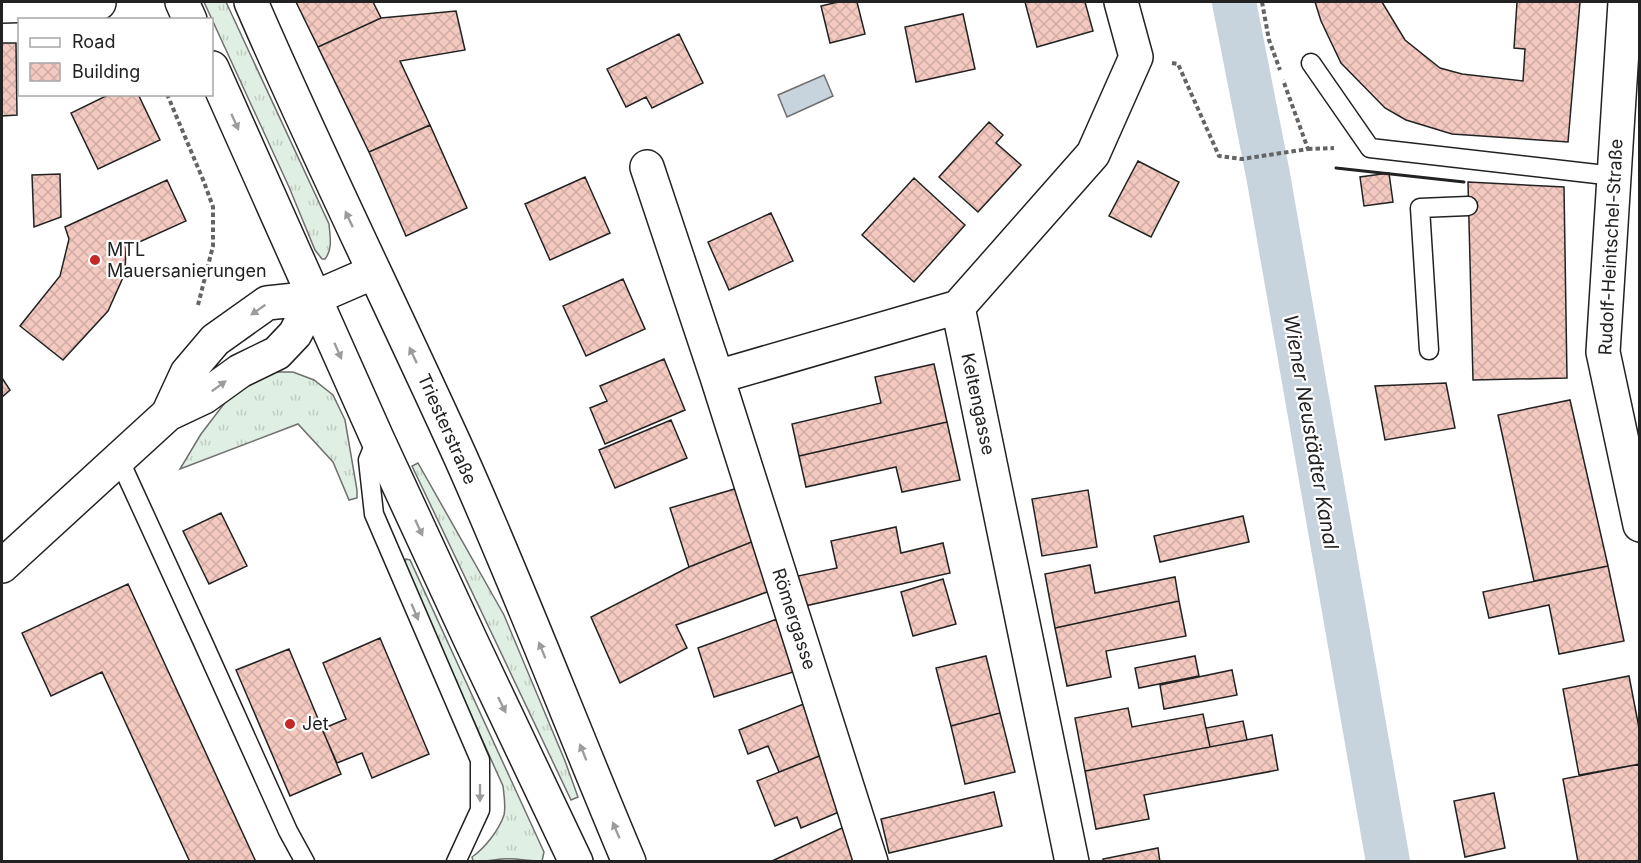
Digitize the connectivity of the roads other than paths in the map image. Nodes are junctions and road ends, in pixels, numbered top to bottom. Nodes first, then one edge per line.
1 (99, 2) edge
2 (182, 2) edge
3 (251, 2) edge
4 (1120, 2) edge
5 (1624, 2) edge
6 (2, 6) edge
7 (189, 18) edge
8 (1311, 63) dead end
9 (213, 70) edge
10 (647, 167) dead end
11 (1614, 176) junction
12 (1468, 206) dead end
13 (374, 272) junction
14 (314, 298) junction
15 (958, 307) junction
16 (1429, 350) dead end
17 (717, 377) junction
18 (168, 414) junction
19 (377, 438) junction
20 (119, 459) junction
21 (1640, 525) edge
22 (2, 566) edge
23 (305, 861) edge
24 (456, 861) edge
25 (576, 861) edge
26 (629, 861) edge
27 (871, 861) edge
28 (1072, 861) edge

1 - 6 street
2 - 7 street
13 -> 3 street, Triesterstraße
4 - 15 street
5 - 11 street, Rudolf-Heintschel-Straße
8 - 11 lane
9 -> 14 street
10 - 17 street, Römergasse
11 - 21 street, Rudolf-Heintschel-Straße
12 - 16 lane
13 - 14 street
26 -> 13 street, Triesterstraße
18 -> 14 street
14 -> 18 street
14 -> 19 street
15 - 17 street
15 - 28 street, Keltengasse
17 - 27 street, Römergasse
18 - 20 street
19 -> 24 lane
19 -> 25 street
20 - 22 street
20 - 23 lane

